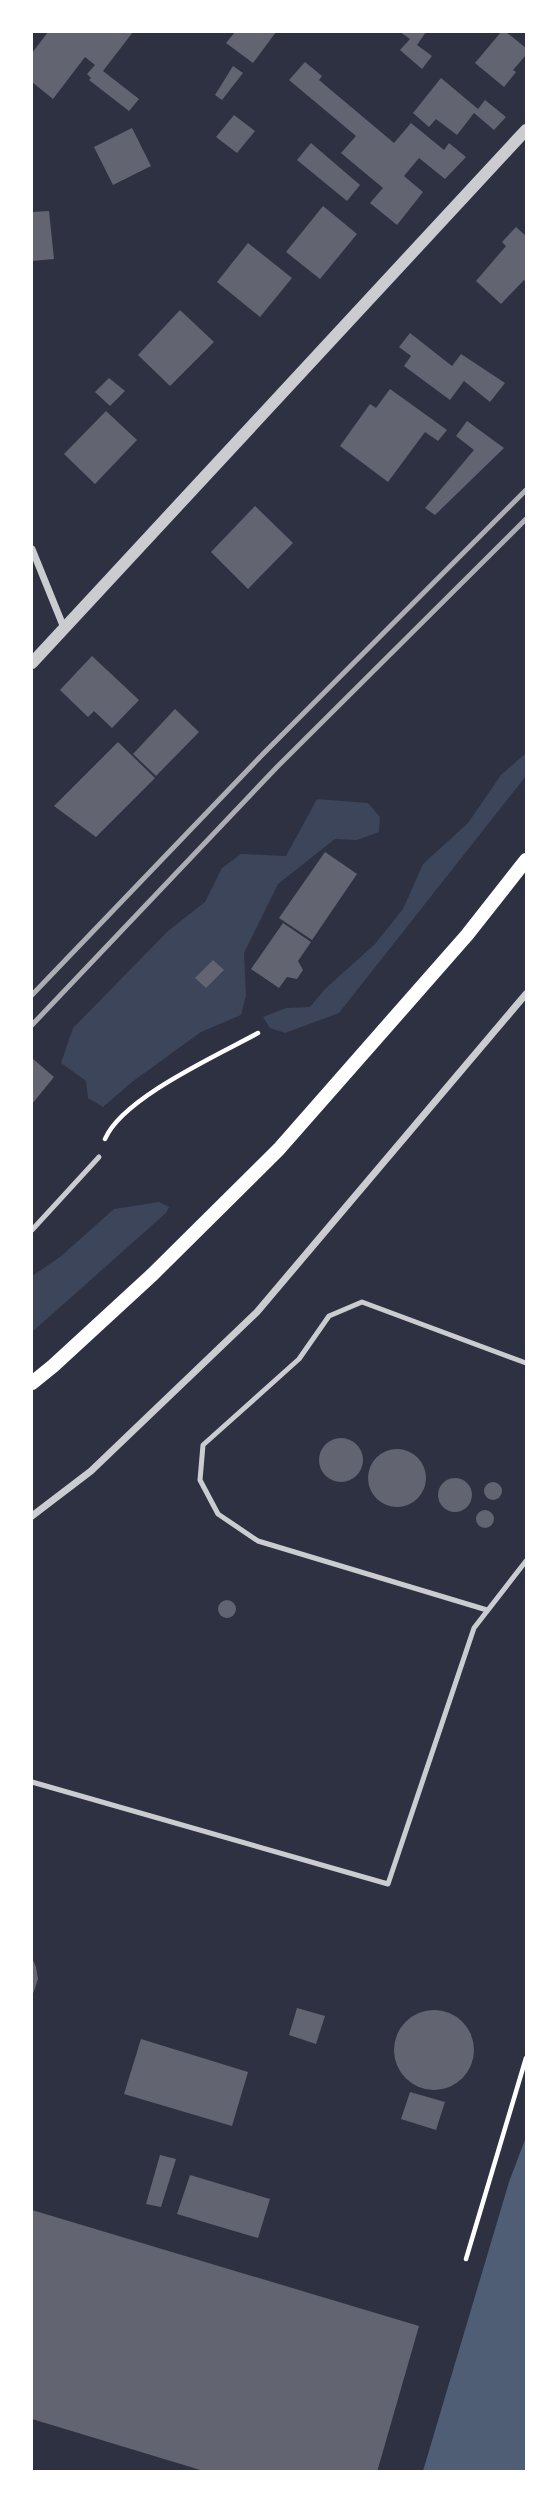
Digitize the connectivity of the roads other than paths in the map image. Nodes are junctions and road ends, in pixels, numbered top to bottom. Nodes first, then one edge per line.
1 (527, 131) edge
2 (32, 549) edge
3 (65, 628) junction
4 (32, 663) edge
5 (527, 860) edge
6 (527, 995) edge
7 (99, 1157) road end
8 (32, 1230) edge
9 (527, 1363) edge
10 (32, 1383) edge
11 (32, 1516) edge
12 (527, 1561) edge
13 (487, 1610) junction
14 (32, 1782) edge

1 - 3 street
2 - 3 street
3 - 4 street
5 - 10 main road
6 - 11 street
7 - 8 lane
9 - 13 lane
12 - 13 lane
13 - 14 lane

